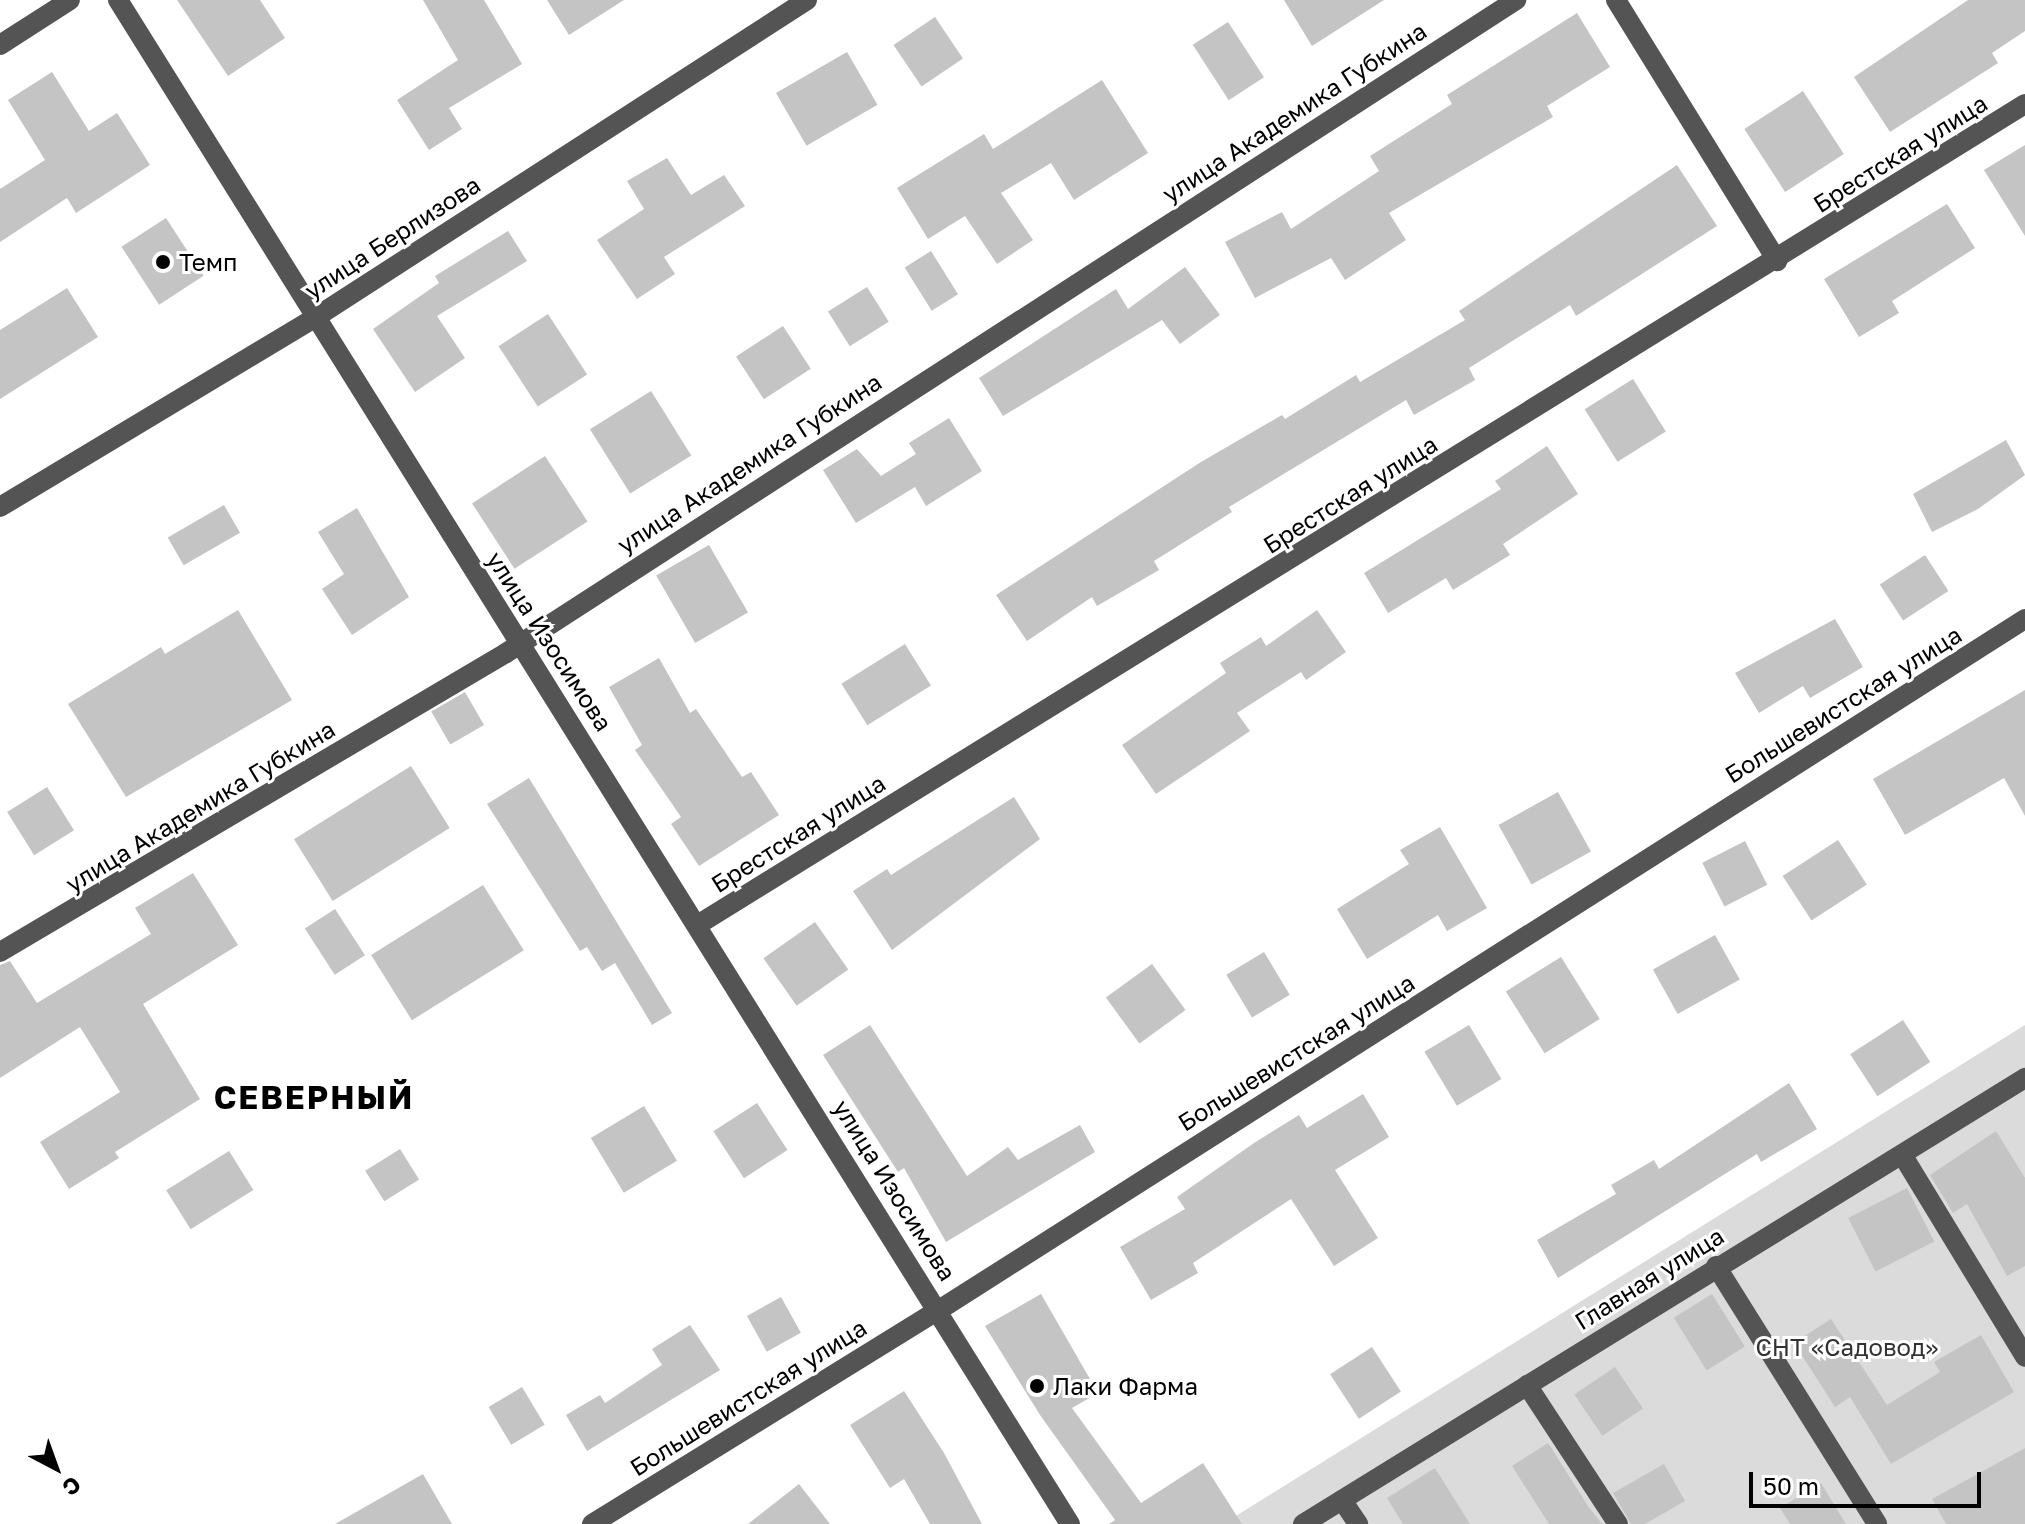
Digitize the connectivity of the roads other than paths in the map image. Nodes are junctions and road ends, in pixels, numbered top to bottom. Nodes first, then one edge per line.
1 (70, 0) edge
2 (118, 0) edge
3 (807, 0) edge
4 (1516, 0) edge
5 (1616, 0) edge
6 (0, 45) edge
7 (2025, 104) edge
8 (1777, 261) junction
9 (313, 319) junction
10 (0, 507) edge
11 (2025, 619) edge
12 (519, 643) junction
13 (699, 924) junction
14 (0, 952) edge
15 (2025, 1078) edge
16 (1903, 1156) junction
17 (1716, 1266) junction
18 (939, 1310) junction
19 (2025, 1357) edge
20 (1527, 1385) junction
21 (1342, 1500) junction
22 (592, 1524) edge
23 (1070, 1524) edge
24 (1303, 1524) edge
25 (1358, 1524) edge
26 (1618, 1524) edge
27 (1877, 1524) edge

1 - 6 street
2 - 9 street, улица Изосимова
3 - 9 street, улица Берлизова
4 - 12 street, улица Академика Губкина
5 - 8 street
7 - 8 street, Брестская улица
8 - 13 street, Брестская улица
9 - 10 street, улица Берлизова
9 - 12 street, улица Изосимова
11 - 18 street, Большевистская улица
12 - 13 street, улица Изосимова
12 - 14 street, улица Академика Губкина
13 - 18 street, улица Изосимова
15 - 16 street, Главная улица
16 - 17 street, Главная улица
16 - 19 street
17 - 20 street, Главная улица
17 - 27 street
18 - 22 street, Большевистская улица
18 - 23 street, улица Изосимова
20 - 21 street, Главная улица
20 - 26 street
21 - 24 street, Главная улица
21 - 25 street

